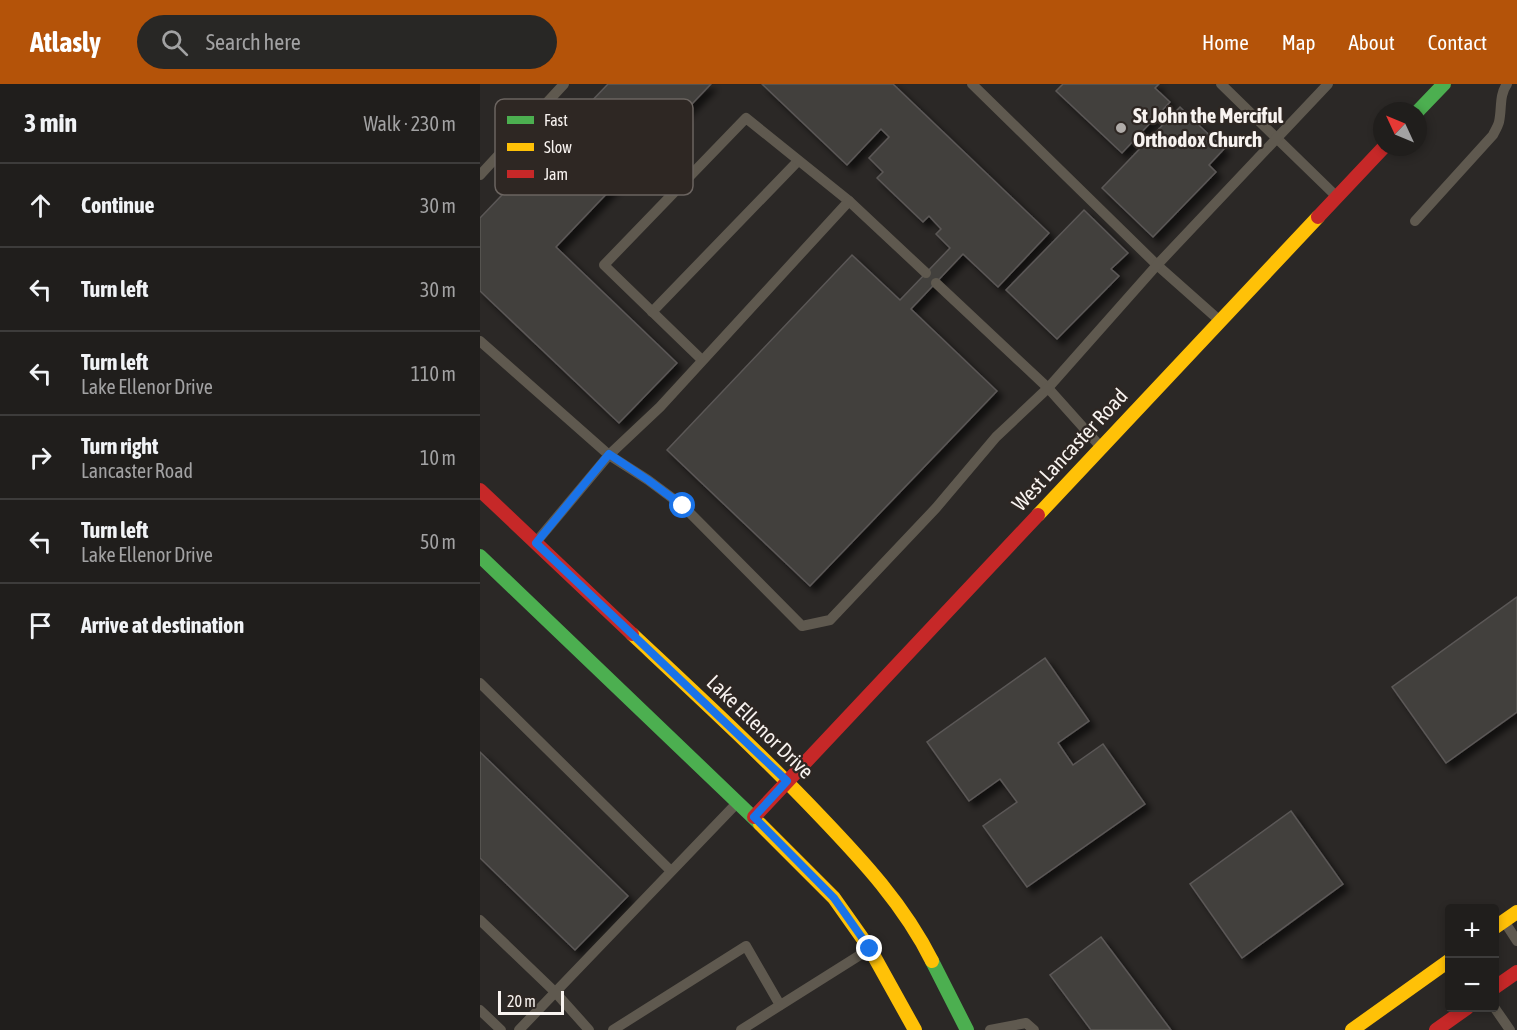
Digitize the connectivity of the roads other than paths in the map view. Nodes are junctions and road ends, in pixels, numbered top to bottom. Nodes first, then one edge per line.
1 (564, 84) edge
2 (972, 84) edge
3 (1221, 84) edge
4 (1328, 84) edge
5 (1444, 84) edge
6 (1507, 84) edge
7 (550, 99) edge
8 (1427, 102) edge
9 (1278, 139) junction
10 (1376, 156) edge
11 (495, 159) edge
12 (798, 161) junction
13 (693, 173) edge
14 (480, 175) edge
15 (672, 195) edge
16 (1337, 197) junction
17 (849, 201) junction
18 (1415, 221) dead end
19 (1157, 265) junction
20 (926, 273) dead end
21 (936, 283) dead end
22 (652, 312) junction
23 (1220, 321) junction
24 (480, 341) edge
25 (702, 360) junction
26 (1048, 388) junction
27 (1101, 448) junction
28 (609, 454) junction
29 (480, 490) edge
30 (536, 543) junction
31 (480, 556) edge
32 (480, 683) edge
33 (787, 781) junction
34 (738, 802) junction
35 (754, 817) junction
36 (671, 871) junction
37 (1517, 912) edge
38 (480, 920) edge
39 (1499, 925) edge
40 (917, 931) junction
41 (898, 938) dead end
42 (1517, 941) edge
43 (875, 947) junction
44 (1445, 963) edge
45 (1517, 972) edge
46 (1499, 985) edge
47 (555, 992) junction
48 (780, 1005) junction
49 (480, 1010) edge
50 (1461, 1012) edge
51 (1497, 1012) edge
52 (501, 1030) edge
53 (519, 1030) edge
54 (589, 1030) edge
55 (613, 1030) edge
56 (741, 1030) edge
57 (915, 1030) edge
58 (967, 1030) edge
59 (990, 1030) edge
60 (1034, 1030) edge
61 (1352, 1030) edge
62 (1436, 1030) edge
63 (1510, 1030) edge

1 - 7 lane
2 - 19 lane
3 - 9 lane
4 - 9 lane
5 - 8 street
6 - 18 lane
9 - 16 lane
9 - 19 lane
10 - 16 street, West Lancaster Road
11 - 14 lane
12 - 13 lane
12 - 17 lane
12 - 22 lane
15 - 22 lane
16 - 23 street, West Lancaster Road
17 - 20 lane
17 - 25 lane
19 - 23 lane
19 - 26 lane
21 - 26 lane
22 - 25 lane
23 - 27 street, West Lancaster Road
24 - 28 lane
25 - 28 lane
26 - 27 lane
26 - 28 lane
27 - 33 street, West Lancaster Road
28 - 30 lane
29 - 30 street, Lake Ellenor Drive
30 - 33 street, Lake Ellenor Drive
31 - 34 street
32 - 36 lane
33 - 35 street, West Lancaster Road
33 - 40 street, Lake Ellenor Drive
34 - 35 street
34 - 36 lane
35 - 43 street
36 - 47 lane
37 - 39 street
38 - 47 lane
39 - 42 lane
40 - 41 street
40 - 58 street, Lake Ellenor Drive
43 - 48 lane
43 - 57 street
44 - 61 street
45 - 46 street
47 - 53 lane
47 - 54 lane
48 - 55 lane
48 - 56 lane
49 - 52 lane
50 - 62 street
51 - 63 lane
59 - 60 lane

